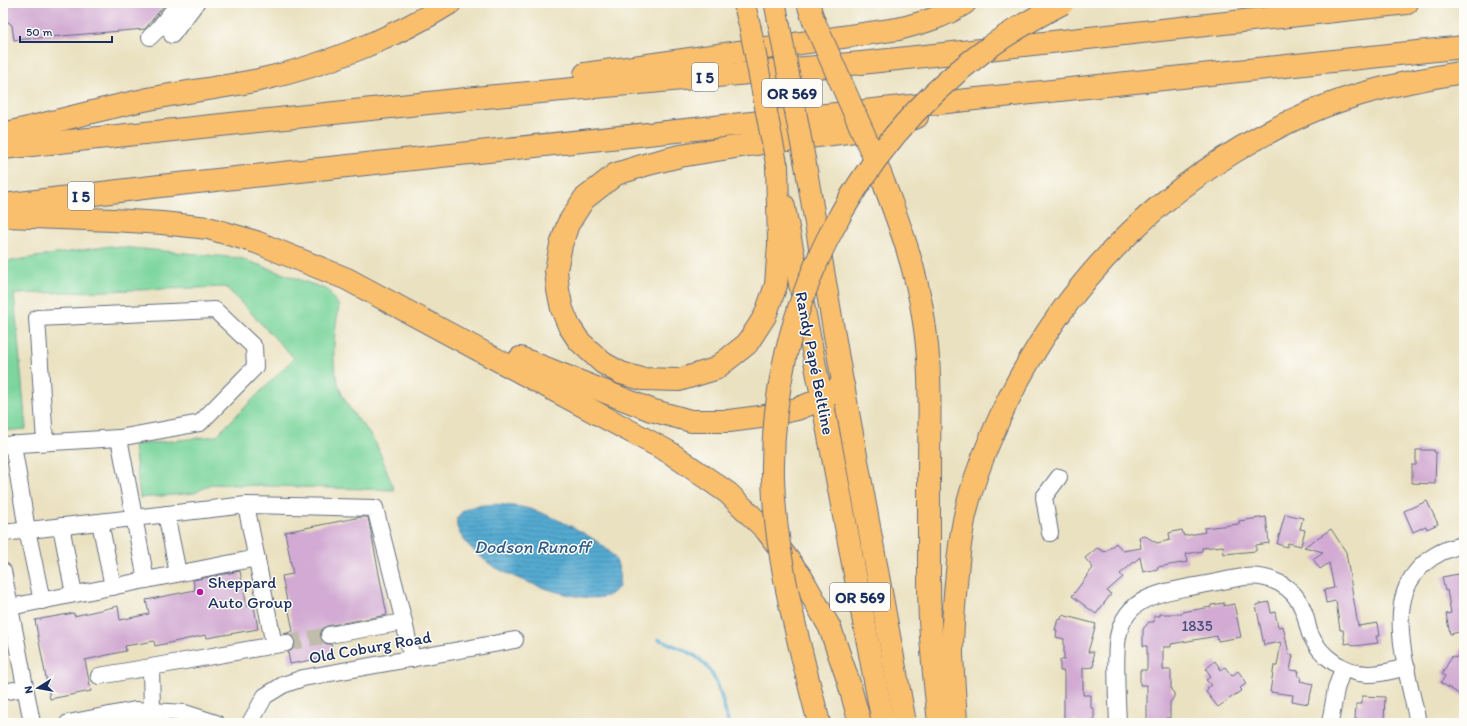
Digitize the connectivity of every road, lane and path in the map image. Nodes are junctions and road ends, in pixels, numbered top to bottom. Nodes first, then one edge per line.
1 (179, 3) edge
2 (188, 3) edge
3 (196, 3) edge
4 (204, 3) edge
5 (450, 3) edge
6 (744, 3) edge
7 (775, 3) edge
8 (965, 3) edge
9 (1064, 3) edge
10 (1407, 3) edge
11 (811, 11) edge
12 (166, 36) junction
13 (1464, 47) edge
14 (1464, 72) edge
15 (485, 97) junction
16 (964, 100) junction
17 (3, 134) edge
18 (3, 148) edge
19 (777, 166) junction
20 (3, 205) edge
21 (3, 216) edge
22 (426, 320) junction
23 (843, 385) junction
24 (822, 399) junction
25 (119, 438) junction
26 (45, 442) junction
27 (8, 445) edge
28 (1059, 477) dead end
29 (246, 505) junction
30 (166, 514) junction
31 (134, 518) junction
32 (100, 522) junction
33 (61, 526) junction
34 (27, 530) junction
35 (3, 533) edge
36 (1050, 533) dead end
37 (1464, 545) edge
38 (257, 558) junction
39 (3, 571) edge
40 (178, 574) junction
41 (146, 580) junction
42 (113, 587) junction
43 (74, 594) junction
44 (42, 601) junction
45 (10, 607) junction
46 (404, 622) junction
47 (329, 635) tunnel mouth
48 (515, 640) dead end
49 (412, 659) junction
50 (151, 667) junction
51 (1407, 667) junction
52 (1343, 668) junction
53 (99, 676) dead end
54 (25, 688) junction
55 (3, 692) edge
56 (152, 711) junction
57 (78, 722) edge
58 (32, 723) edge
59 (216, 723) edge
60 (250, 723) edge
61 (819, 723) edge
62 (860, 723) edge
63 (883, 723) edge
64 (905, 723) edge
65 (939, 723) edge
66 (956, 723) edge
67 (1118, 723) edge
68 (1330, 723) edge
69 (1418, 723) edge

1 - 12 street
2 - 12 street
3 - 12 street
4 - 12 street
5 - 17 highway
6 - 19 main road, Randy Papé Beltline / OR 569, bridge
7 - 23 main road, Randy Papé Beltline / OR 569, bridge
8 - 15 highway
9 - 61 highway, bridge
10 - 15 highway, I 5
11 - 65 highway, bridge
13 - 16 highway, I 5
14 - 66 highway
15 - 18 highway, I 5
16 - 19 highway
16 - 20 highway, I 5
19 - 24 main road, Randy Papé Beltline / OR 569
21 - 22 highway
22 - 24 highway
22 - 62 highway
23 - 24 highway
23 - 64 highway, Randy Papé Beltline / OR 569
24 - 63 highway, Randy Papé Beltline / OR 569
25 - 26 street
25 - 26 street
25 - 31 street
26 - 27 street
27 - 34 street
28 - 36 street
29 - 30 street
29 - 38 street
29 - 46 street
30 - 31 street
30 - 40 street
31 - 32 street
31 - 41 street
32 - 33 street
32 - 42 street
33 - 34 street
33 - 43 street
34 - 35 street
34 - 44 street
37 - 51 street
38 - 40 street
38 - 50 street
39 - 45 street
40 - 41 street
41 - 42 street
42 - 43 street
43 - 44 street
44 - 45 street
45 - 54 street
46 - 47 street
46 - 49 street
48 - 49 street, Old Coburg Road
49 - 60 street, Old Coburg Road
50 - 53 street
50 - 56 street
51 - 52 street
51 - 69 street
52 - 67 street
52 - 68 street
54 - 55 street
54 - 58 street
56 - 57 street
56 - 59 street

